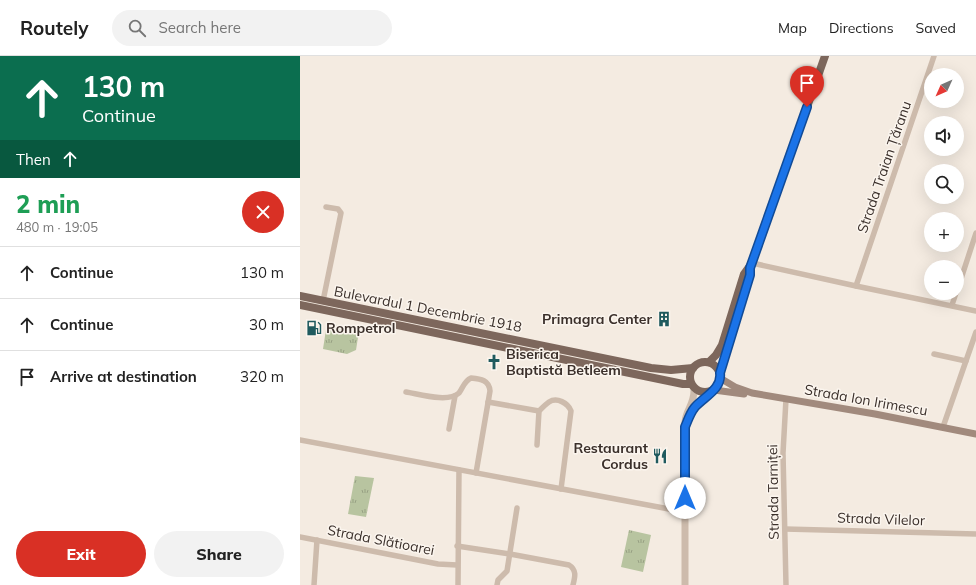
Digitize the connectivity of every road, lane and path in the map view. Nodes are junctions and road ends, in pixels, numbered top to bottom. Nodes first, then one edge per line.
1 (825, 56) edge
2 (934, 56) edge
3 (326, 207) dead end
4 (976, 233) edge
5 (751, 266) junction
6 (964, 270) edge
7 (856, 286) junction
8 (300, 296) edge
9 (954, 300) edge
10 (323, 301) junction
11 (300, 305) edge
12 (952, 305) junction
13 (976, 311) edge
14 (976, 332) edge
15 (934, 354) dead end
16 (966, 361) junction
17 (709, 362) junction
18 (693, 368) junction
19 (720, 376) junction
20 (692, 386) junction
21 (713, 391) junction
22 (406, 392) dead end
23 (752, 393) junction
24 (455, 396) junction
25 (786, 399) junction
26 (488, 402) junction
27 (539, 411) junction
28 (685, 427) junction
29 (943, 427) junction
30 (448, 429) dead end
31 (976, 434) edge
32 (300, 440) edge
33 (537, 444) dead end
34 (459, 470) junction
35 (476, 473) junction
36 (561, 489) junction
37 (517, 508) dead end
38 (685, 512) junction
39 (785, 528) junction
40 (976, 534) edge
41 (300, 537) edge
42 (317, 540) junction
43 (457, 546) junction
44 (510, 554) junction
45 (457, 565) junction
46 (314, 585) edge
47 (458, 585) edge
48 (497, 585) edge
49 (573, 585) edge
50 (685, 585) edge
51 (786, 585) edge

1 - 5 main road
2 - 7 street, Strada Traian Țăranu
3 - 10 street
4 - 6 street
5 - 7 street
5 - 17 main road
5 - 19 main road
7 - 12 street
8 - 10 main road, Bulevardul 1 Decembrie 1918
9 - 12 street
10 - 18 main road, Bulevardul 1 Decembrie 1918
11 - 20 main road, Bulevardul 1 Decembrie 1918
12 - 13 street
14 - 16 street
15 - 16 street
16 - 29 street
17 - 18 main road
17 - 19 main road
18 - 20 main road
19 - 21 main road
19 - 23 main road, Strada Ion Irimescu
20 - 21 main road
20 - 28 street
21 - 23 main road, Strada Ion Irimescu
21 - 28 street
22 - 24 street
23 - 25 main road, Strada Ion Irimescu
24 - 26 street
24 - 30 street
25 - 29 main road, Strada Ion Irimescu
25 - 39 street, Strada Tarniței
26 - 27 street
26 - 35 street
27 - 33 street
27 - 36 street
28 - 38 street
29 - 31 main road, Strada Ion Irimescu
32 - 34 street
34 - 35 street
34 - 43 street
35 - 36 street
36 - 38 street
37 - 44 street
38 - 50 street
39 - 40 street, Strada Vilelor
39 - 51 street, Strada Tarniței
41 - 42 street, Strada Slătioarei
42 - 45 street, Strada Slătioarei
42 - 46 street
43 - 44 street
43 - 45 street
44 - 48 street
44 - 49 street
45 - 47 street

